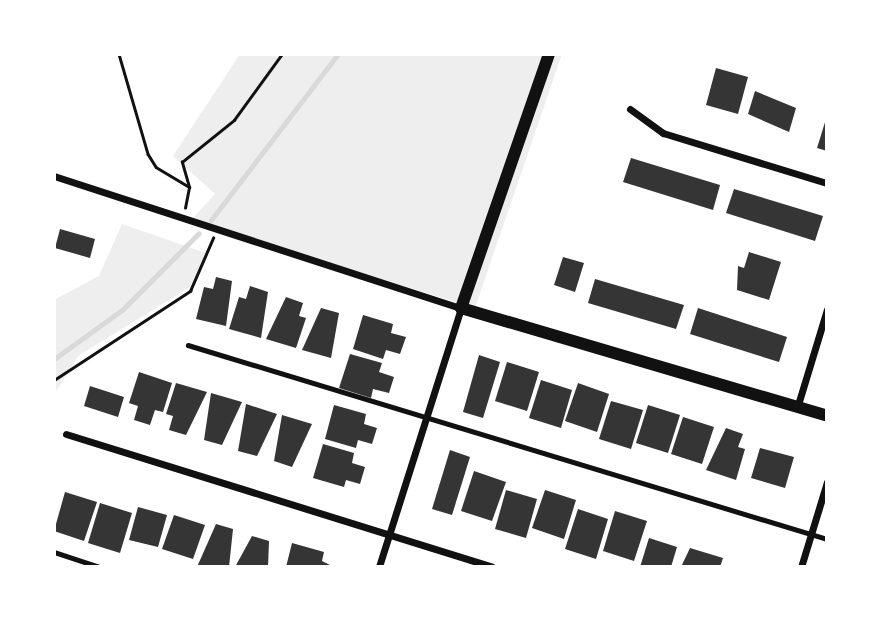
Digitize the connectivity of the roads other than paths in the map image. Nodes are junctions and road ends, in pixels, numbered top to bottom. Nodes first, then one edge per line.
1 (550, 54) edge
2 (631, 110) dead end
3 (54, 176) edge
4 (827, 183) edge
5 (461, 308) junction
6 (827, 309) edge
7 (188, 345) dead end
8 (797, 408) junction
9 (426, 416) junction
10 (827, 416) edge
11 (66, 434) dead end
12 (827, 482) edge
13 (811, 534) junction
14 (388, 535) junction
15 (827, 539) edge
16 (54, 552) edge
17 (100, 567) edge
18 (379, 567) edge
19 (492, 567) edge
20 (801, 567) edge

1 - 5 street
2 - 4 street
3 - 5 street
5 - 8 street
5 - 9 street
6 - 8 street
7 - 9 lane
8 - 10 street
9 - 13 lane
9 - 14 street
11 - 14 street
12 - 13 street
13 - 15 lane
13 - 20 street
14 - 18 street
14 - 19 street
16 - 17 lane

